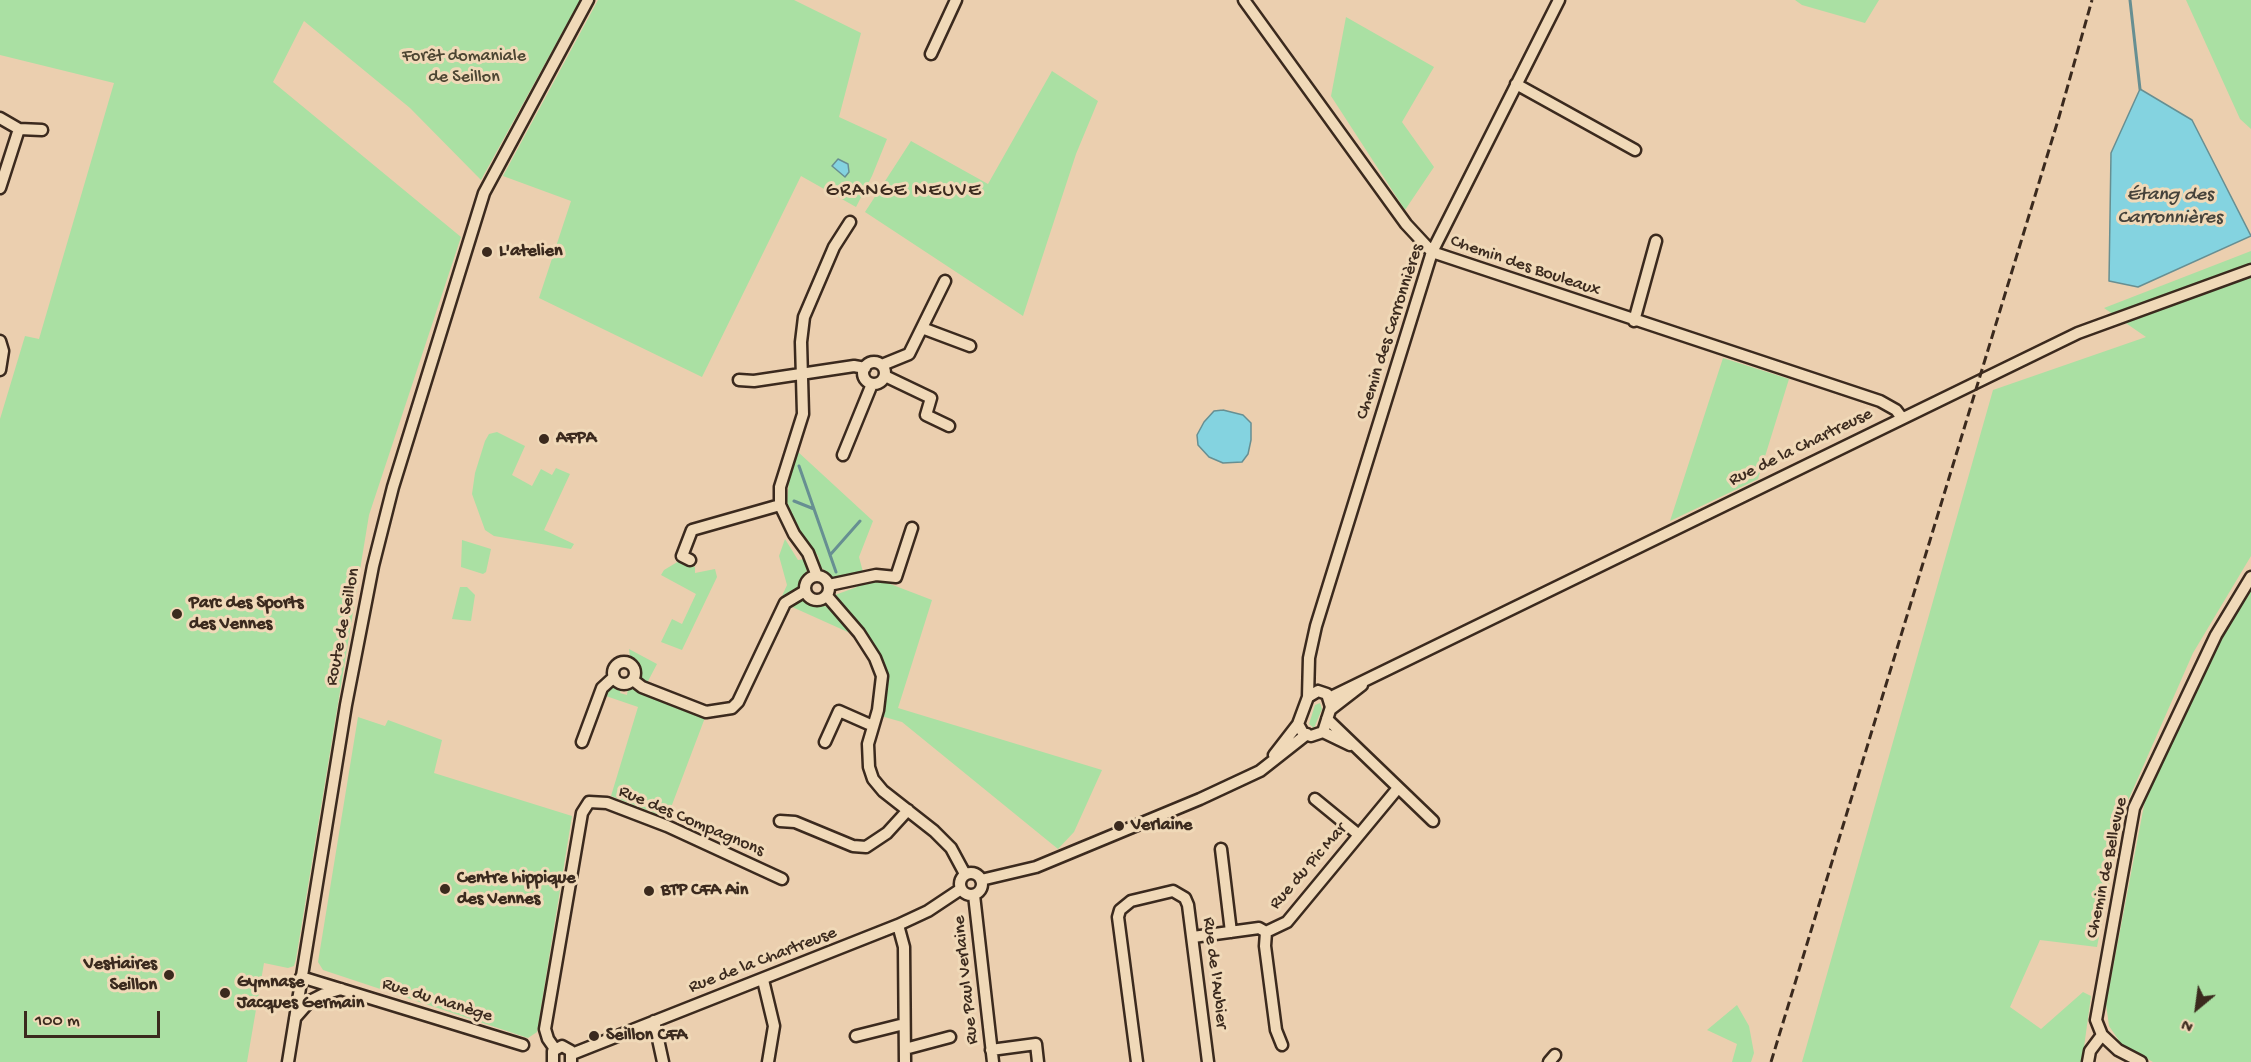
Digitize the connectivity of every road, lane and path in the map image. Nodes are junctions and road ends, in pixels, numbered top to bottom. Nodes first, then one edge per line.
1 (588, 0) edge
2 (956, 0) edge
3 (1244, 0) edge
4 (1559, 0) edge
5 (931, 54) dead end
6 (1516, 84) junction
7 (0, 118) edge
8 (19, 129) junction
9 (42, 130) dead end
10 (1635, 150) dead end
11 (0, 188) edge
12 (850, 222) dead end
13 (1656, 241) dead end
14 (1432, 252) junction
15 (2251, 270) edge
16 (945, 281) dead end
17 (1634, 321) junction
18 (921, 328) junction
19 (0, 342) edge
20 (970, 346) dead end
21 (865, 368) junction
22 (0, 370) edge
23 (883, 371) junction
24 (803, 372) junction
25 (739, 380) dead end
26 (872, 384) junction
27 (1902, 418) junction
28 (948, 426) dead end
29 (843, 455) dead end
30 (780, 506) junction
31 (912, 528) dead end
32 (690, 560) dead end
33 (817, 576) junction
34 (2251, 577) edge
35 (828, 590) junction
36 (805, 591) junction
37 (622, 650) dead end
38 (622, 662) junction
39 (614, 677) junction
40 (633, 680) junction
41 (1313, 694) junction
42 (1329, 709) junction
43 (1299, 724) junction
44 (873, 726) junction
45 (1323, 732) junction
46 (1307, 734) junction
47 (582, 742) dead end
48 (825, 742) dead end
49 (1361, 751) junction
50 (1260, 771) junction
51 (1398, 788) junction
52 (1315, 799) dead end
53 (908, 810) junction
54 (780, 821) dead end
55 (1433, 821) dead end
56 (1359, 835) junction
57 (1221, 849) dead end
58 (965, 874) junction
59 (782, 879) dead end
60 (981, 880) junction
61 (961, 889) junction
62 (974, 895) junction
63 (898, 925) junction
64 (1231, 932) junction
65 (1266, 932) junction
66 (1192, 937) junction
67 (301, 977) junction
68 (764, 980) junction
69 (342, 989) junction
70 (295, 1018) junction
71 (654, 1021) junction
72 (904, 1024) junction
73 (2102, 1035) junction
74 (856, 1036) dead end
75 (950, 1037) dead end
76 (523, 1045) dead end
77 (1281, 1045) dead end
78 (555, 1049) junction
79 (905, 1049) junction
80 (992, 1050) junction
81 (572, 1058) edge
82 (288, 1062) edge
83 (552, 1062) edge
84 (663, 1062) edge
85 (768, 1062) edge
86 (905, 1062) edge
87 (993, 1062) edge
88 (1038, 1062) edge
89 (1137, 1062) edge
90 (1208, 1062) edge
91 (2088, 1062) edge
92 (2141, 1062) edge

1 - 67 street, Route de Seillon
2 - 5 street
3 - 14 street, Chemin des Bouleaux
4 - 6 street, Chemin des Carronnières
6 - 10 street
6 - 14 street, Chemin des Carronnières
7 - 8 street
8 - 9 street
8 - 11 street
12 - 24 street
13 - 17 street
14 - 17 street, Chemin des Bouleaux
14 - 41 street, Chemin des Carronnières
15 - 27 street, Rue de la Chartreuse
16 - 18 street
17 - 27 street, Chemin des Bouleaux
18 - 20 street
18 - 23 street
19 - 22 street
21 - 23 street
21 - 24 street
21 - 26 street
23 - 26 street
23 - 28 street
24 - 25 street
24 - 30 street
26 - 29 street
27 - 42 street, Rue de la Chartreuse
30 - 32 street
30 - 33 street
31 - 35 street
33 - 35 street
33 - 36 street
34 - 73 street, Chemin de Bellevue
35 - 36 street
35 - 44 street
36 - 40 street
37 - 38 street
38 - 39 street
38 - 40 street
39 - 40 street
39 - 47 street
41 - 42 street
41 - 43 street
42 - 45 street
42 - 49 street
43 - 46 street
43 - 50 street
44 - 48 street
44 - 53 street
45 - 46 street
45 - 49 street
46 - 50 street
49 - 51 street
50 - 60 street
51 - 55 street
51 - 56 street, Rue du Pic Mar
52 - 56 street
53 - 54 street
53 - 58 street
56 - 65 street, Rue du Pic Mar
57 - 64 street
58 - 60 street
58 - 61 street
59 - 78 street, Rue des Compagnons
60 - 62 street
61 - 62 street
61 - 63 street, Rue de la Chartreuse
62 - 80 street, Rue Paul Verlaine
63 - 68 street, Rue de la Chartreuse
63 - 72 street
64 - 65 street, Rue du Pic Mar
64 - 66 street, Rue du Pic Mar
65 - 77 street
66 - 89 street, Rue de l'Aubier
66 - 90 street, Rue de l'Aubier
67 - 69 street, Rue du Manège
67 - 70 street, Route de Seillon
68 - 71 street, Rue de la Chartreuse
68 - 85 street
69 - 70 street
69 - 76 street, Rue du Manège
70 - 82 street, Route de Seillon
71 - 81 street, Rue de la Chartreuse
71 - 84 street
72 - 74 street
72 - 79 street
73 - 91 street
73 - 92 street
75 - 79 street
78 - 81 street
78 - 83 street
79 - 86 street
80 - 87 street, Rue Paul Verlaine
80 - 88 street

